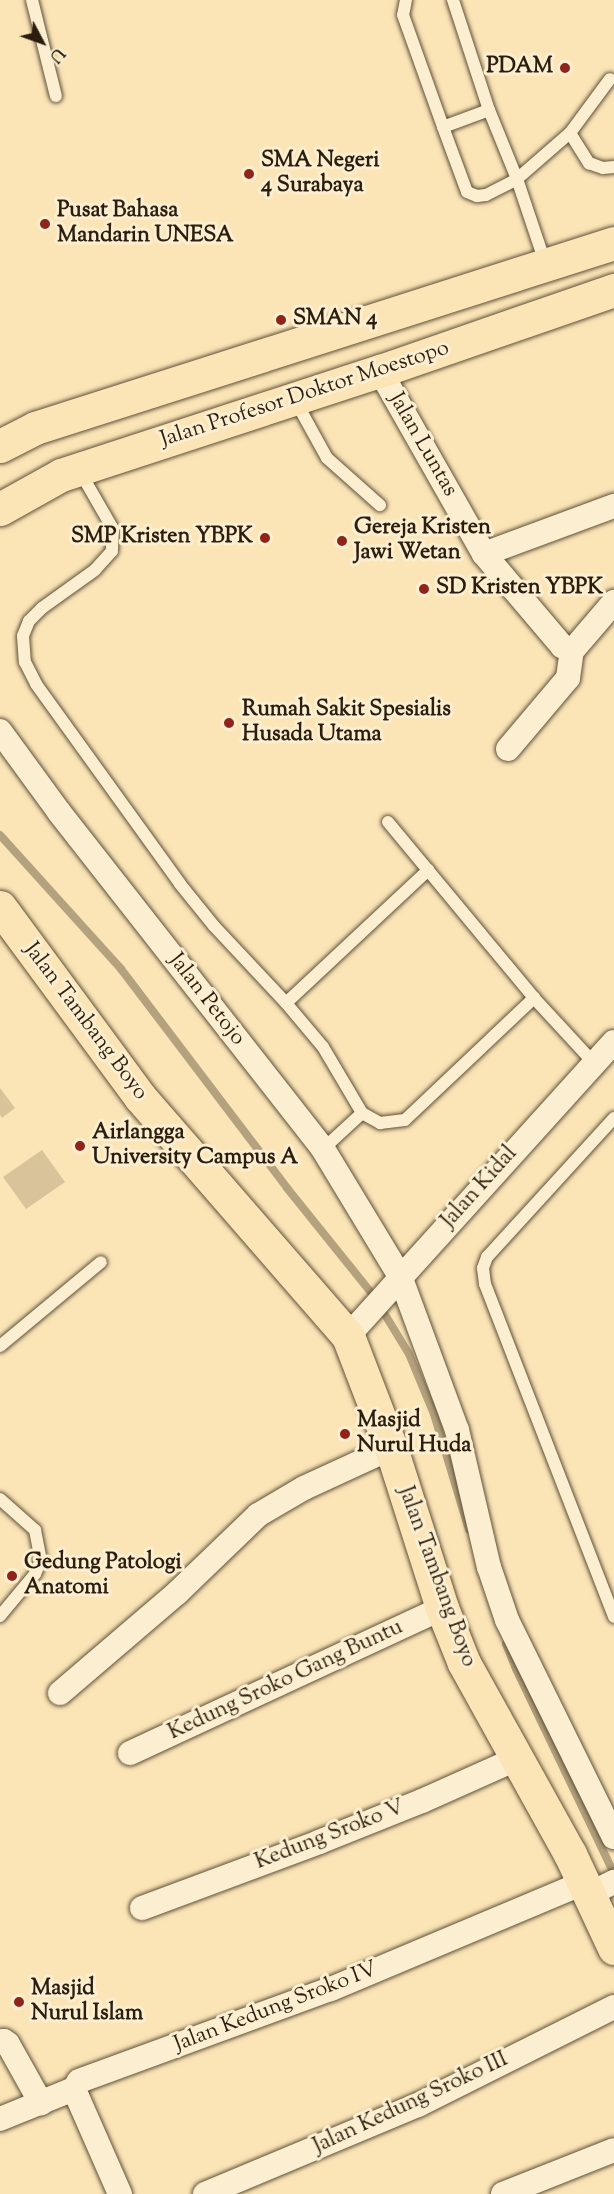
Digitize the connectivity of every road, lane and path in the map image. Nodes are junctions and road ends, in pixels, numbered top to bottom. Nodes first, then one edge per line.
1 (32, 0) edge
2 (406, 0) edge
3 (453, 0) edge
4 (610, 79) dead end
5 (56, 96) dead end
6 (489, 110) junction
7 (443, 127) junction
8 (570, 133) junction
9 (614, 167) edge
10 (517, 179) junction
11 (614, 243) edge
12 (546, 265) junction
13 (614, 290) edge
14 (380, 372) junction
15 (294, 398) junction
16 (0, 446) edge
17 (79, 469) junction
18 (380, 505) dead end
19 (614, 506) edge
20 (0, 509) edge
21 (484, 554) junction
22 (614, 602) edge
23 (572, 651) junction
24 (0, 731) edge
25 (508, 749) dead end
26 (388, 822) dead end
27 (428, 870) junction
28 (0, 908) edge
29 (534, 998) junction
30 (286, 1003) junction
31 (614, 1042) edge
32 (594, 1063) junction
33 (362, 1113) junction
34 (614, 1118) edge
35 (323, 1149) junction
36 (101, 1262) dead end
37 (396, 1282) junction
38 (356, 1327) junction
39 (0, 1346) edge
40 (391, 1448) junction
41 (0, 1499) edge
42 (442, 1608) junction
43 (0, 1616) edge
44 (614, 1617) edge
45 (60, 1694) dead end
46 (130, 1753) dead end
47 (516, 1759) junction
48 (607, 1805) edge
49 (614, 1837) edge
50 (597, 1887) edge
51 (142, 1908) dead end
52 (614, 1948) edge
53 (614, 2007) edge
54 (0, 2041) edge
55 (74, 2089) junction
56 (41, 2103) junction
57 (0, 2119) edge
58 (614, 2150) edge
59 (120, 2194) edge
60 (205, 2194) edge
61 (503, 2194) edge

1 - 5 lane
2 - 7 lane
3 - 6 lane
4 - 8 lane
6 - 7 lane
6 - 10 lane
7 - 10 lane
8 - 9 lane
8 - 10 lane
10 - 12 lane
11 - 12 main road
12 - 16 main road
13 - 14 main road, Jalan Profesor Doktor Moestopo
14 - 15 main road, Jalan Profesor Doktor Moestopo
14 - 21 street, Jalan Luntas
15 - 17 main road, Jalan Profesor Doktor Moestopo
15 - 18 lane
17 - 20 main road, Jalan Profesor Doktor Moestopo
17 - 30 lane
19 - 21 street
21 - 23 street, Jalan Luntas
22 - 23 street
23 - 25 street
24 - 35 street, Jalan Petojo
26 - 27 lane
27 - 29 lane
27 - 30 lane
28 - 38 main road, Jalan Tambang Boyo
29 - 32 lane
29 - 33 lane
30 - 33 lane
31 - 32 street, Jalan Kidal
32 - 37 street, Jalan Kidal
33 - 35 lane
34 - 44 lane
35 - 37 street, Jalan Petojo
36 - 39 lane
37 - 38 street, Jalan Kidal
37 - 48 street, Jalan Petojo
38 - 40 main road, Jalan Tambang Boyo
40 - 42 main road, Jalan Tambang Boyo
40 - 45 street
41 - 43 lane
42 - 46 street, Kedung Sroko Gang Buntu
42 - 47 main road, Jalan Tambang Boyo
47 - 50 main road, Jalan Tambang Boyo
47 - 51 street, Kedung Sroko V
48 - 49 street, Jalan Petojo
50 - 52 main road, Jalan Tambang Boyo
50 - 55 street, Jalan Kedung Sroko IV
53 - 60 street, Jalan Kedung Sroko III
54 - 56 street
55 - 56 street, Jalan Kedung Sroko IV
55 - 59 street
56 - 57 street, Jalan Kedung Sroko IV
58 - 61 street

